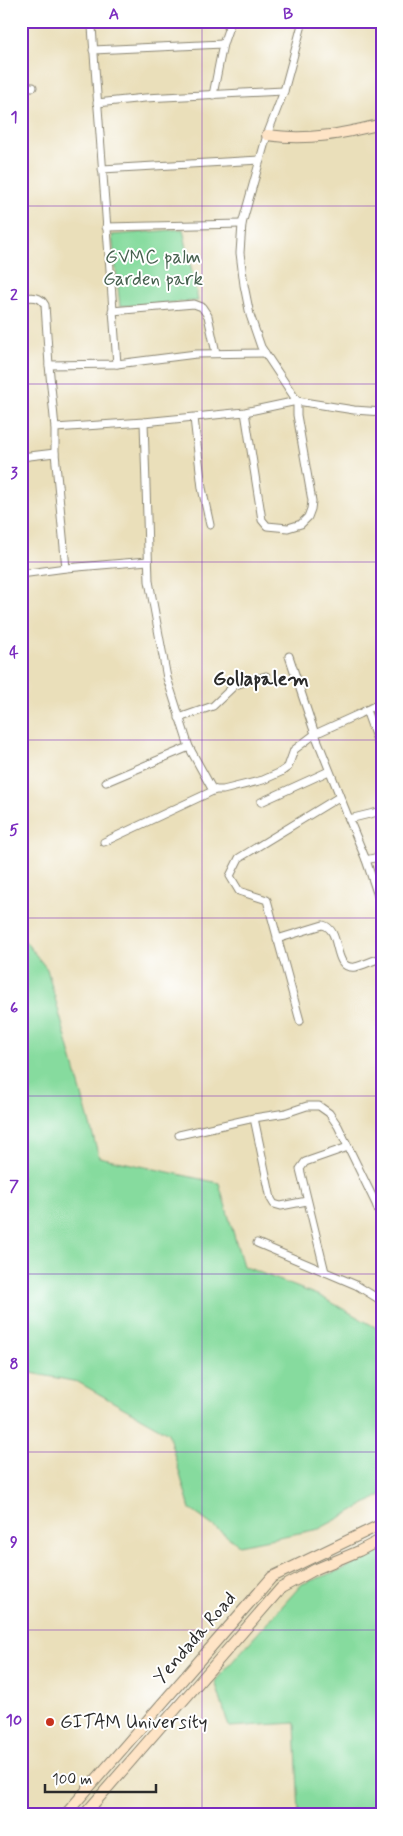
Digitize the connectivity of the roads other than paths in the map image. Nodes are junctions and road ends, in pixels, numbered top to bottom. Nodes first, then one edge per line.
1 (90, 21) edge
2 (231, 21) edge
3 (302, 21) edge
4 (223, 44) junction
5 (93, 50) junction
6 (21, 86) edge
7 (33, 87) dead end
8 (284, 91) junction
9 (213, 95) junction
10 (96, 103) junction
11 (382, 124) edge
12 (267, 135) junction
13 (260, 160) junction
14 (102, 169) junction
15 (242, 224) junction
16 (106, 227) junction
17 (21, 298) edge
18 (112, 311) junction
19 (265, 352) junction
20 (216, 353) junction
21 (117, 364) junction
22 (49, 365) junction
23 (298, 400) junction
24 (245, 412) junction
25 (382, 412) edge
26 (194, 418) junction
27 (144, 422) junction
28 (55, 428) junction
29 (55, 453) junction
30 (21, 457) edge
31 (382, 509) edge
32 (210, 525) dead end
33 (382, 535) edge
34 (148, 561) junction
35 (66, 568) junction
36 (21, 574) edge
37 (290, 656) dead end
38 (266, 676) dead end
39 (382, 702) edge
40 (366, 710) junction
41 (180, 718) junction
42 (315, 734) junction
43 (189, 747) junction
44 (382, 754) edge
45 (329, 771) junction
46 (106, 782) dead end
47 (216, 790) junction
48 (339, 797) junction
49 (261, 802) dead end
50 (382, 811) edge
51 (349, 819) junction
52 (104, 842) dead end
53 (382, 856) edge
54 (366, 860) junction
55 (381, 906) edge
56 (277, 939) junction
57 (382, 958) edge
58 (300, 1021) dead end
59 (254, 1118) junction
60 (179, 1135) dead end
61 (348, 1147) junction
62 (307, 1201) junction
63 (382, 1221) edge
64 (257, 1243) dead end
65 (325, 1272) junction
66 (382, 1300) edge
67 (382, 1524) edge
68 (382, 1539) edge
69 (65, 1815) edge
70 (84, 1815) edge

1 - 5 street
2 - 4 street
3 - 8 street
4 - 5 street
4 - 9 street
5 - 10 street
6 - 7 street
8 - 9 street
8 - 12 street
9 - 10 street
10 - 14 street
11 - 12 main road
12 - 13 street
13 - 14 street
13 - 15 street
14 - 16 street
15 - 16 street
15 - 19 street
16 - 18 street
17 - 22 street
18 - 20 street
18 - 21 street
19 - 20 street
19 - 23 street
20 - 21 street
21 - 22 street
22 - 28 street
23 - 24 street
23 - 24 street
23 - 25 street
24 - 26 street
26 - 27 street
26 - 32 street
27 - 28 street
27 - 34 street
28 - 29 street
29 - 30 street
29 - 35 street
31 - 33 main road
34 - 35 street
34 - 41 street
35 - 36 street
37 - 42 street
38 - 41 street
39 - 40 street
40 - 42 street
40 - 44 street
41 - 43 street
42 - 45 street
42 - 47 street
43 - 46 street
43 - 47 street
45 - 48 street
45 - 49 street
47 - 52 street
48 - 51 street
48 - 56 street
50 - 51 street
51 - 54 street
53 - 54 street
54 - 55 street
56 - 57 street
56 - 58 street
59 - 60 street
59 - 61 street
59 - 62 street
61 - 62 street
61 - 63 street
62 - 65 street
64 - 65 street
65 - 66 street
67 - 69 main road, Yendada Road
68 - 70 main road, Yendada Road

